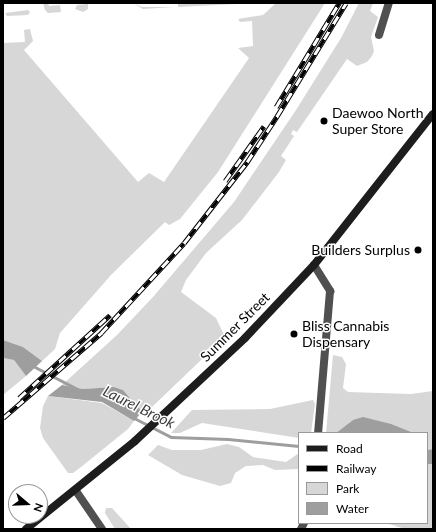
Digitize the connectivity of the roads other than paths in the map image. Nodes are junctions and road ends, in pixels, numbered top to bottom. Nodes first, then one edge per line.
1 (389, 3) edge
2 (378, 35) dead end
3 (433, 114) edge
4 (314, 265) junction
5 (318, 430) edge
6 (76, 491) junction
7 (26, 529) edge
8 (102, 529) edge

1 - 2 street
3 - 4 main road, Summer Street
4 - 5 street
4 - 6 main road, Summer Street
6 - 7 main road, Summer Street
6 - 8 street

